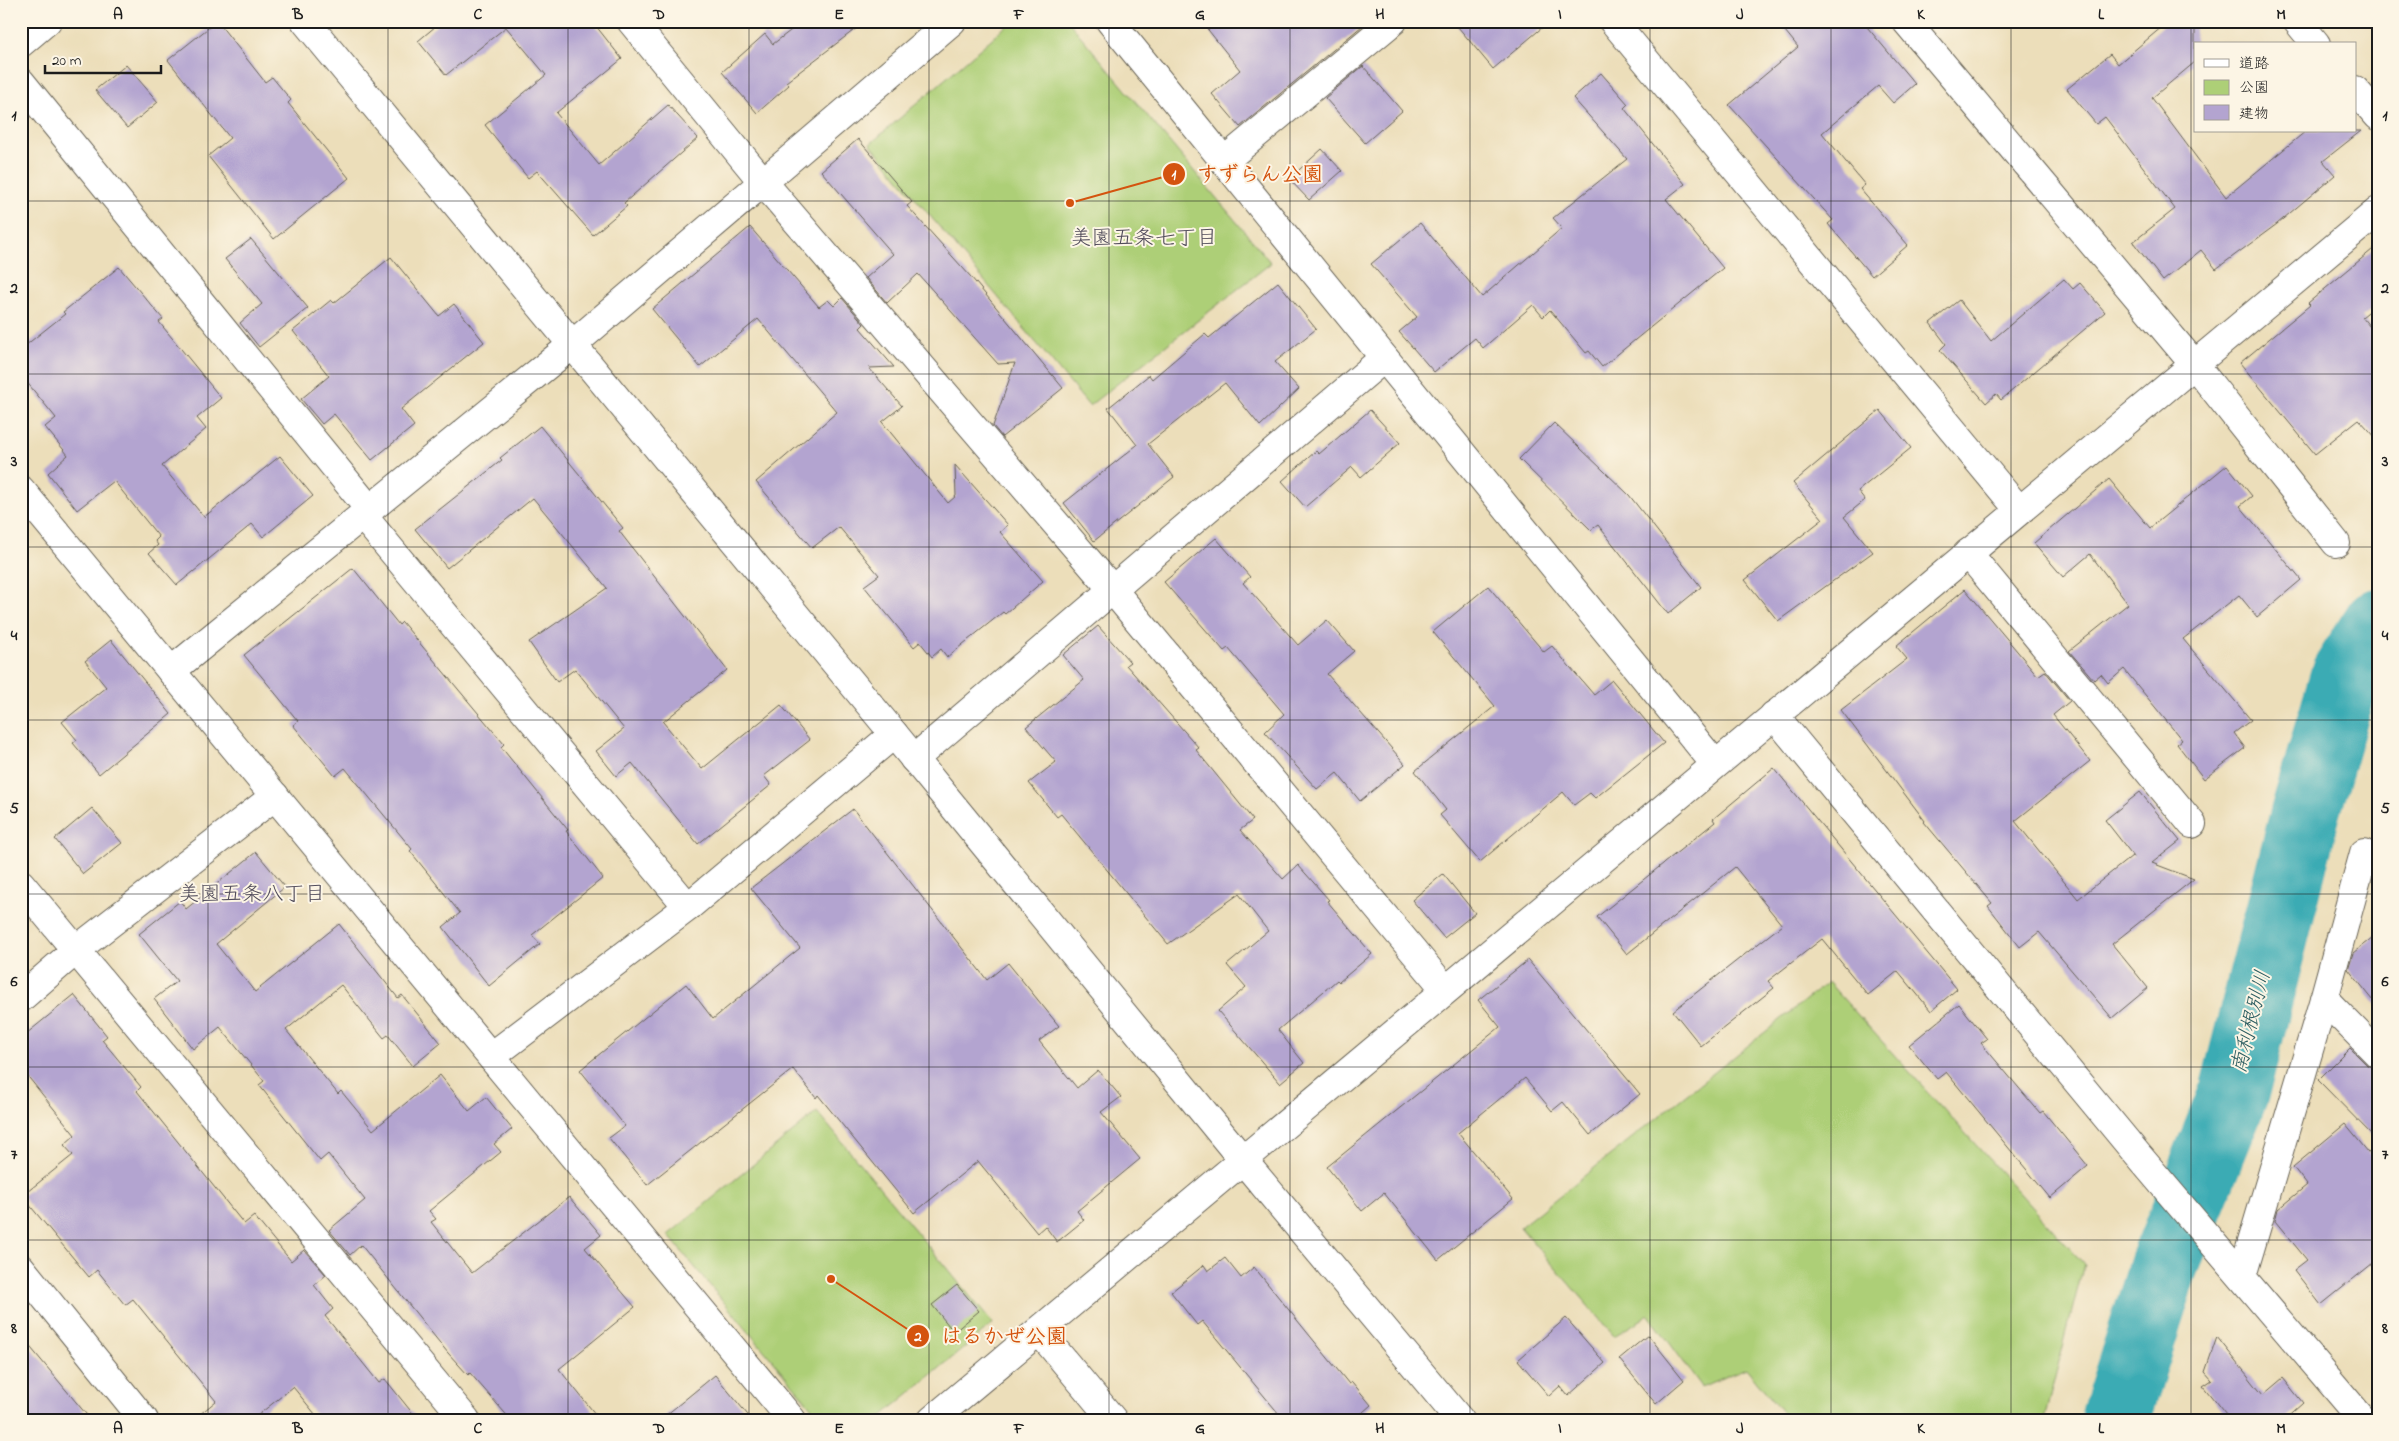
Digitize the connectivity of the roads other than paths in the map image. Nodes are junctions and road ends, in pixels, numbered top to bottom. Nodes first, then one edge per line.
1 (47, 21) edge
2 (305, 21) edge
3 (631, 21) edge
4 (1110, 21) edge
5 (1393, 21) edge
6 (1613, 21) edge
7 (1906, 21) edge
8 (2297, 21) edge
9 (946, 23) edge
10 (2314, 42) edge
11 (21, 43) edge
12 (21, 82) edge
13 (2356, 91) edge
14 (2378, 116) edge
15 (1224, 161) junction
16 (763, 182) junction
17 (2378, 211) edge
18 (572, 345) junction
19 (1384, 358) junction
20 (2194, 364) junction
21 (21, 490) edge
22 (2019, 510) junction
23 (367, 513) junction
24 (2336, 543) dead end
25 (1968, 553) junction
26 (1112, 589) junction
27 (171, 671) junction
28 (1774, 715) junction
29 (894, 734) junction
30 (914, 759) junction
31 (1715, 764) junction
32 (275, 796) junction
33 (2192, 824) dead end
34 (2364, 853) dead end
35 (21, 884) edge
36 (688, 907) junction
37 (76, 950) junction
38 (1445, 989) junction
39 (21, 998) edge
40 (2324, 999) junction
41 (2378, 1054) edge
42 (492, 1056) junction
43 (1242, 1160) junction
44 (21, 1268) edge
45 (2233, 1268) junction
46 (1040, 1331) junction
47 (144, 1420) edge
48 (466, 1420) edge
49 (792, 1420) edge
50 (932, 1420) edge
51 (1113, 1420) edge
52 (1460, 1420) edge
53 (2363, 1420) edge

1 - 11 street
2 - 18 street
3 - 16 street
4 - 15 street
5 - 15 street
6 - 22 street
7 - 20 street
8 - 10 street
9 - 16 street
12 - 23 street
13 - 14 street
15 - 19 street
16 - 18 street
16 - 26 street
17 - 20 street
18 - 23 street
18 - 29 street
19 - 26 street
19 - 31 street
20 - 22 street
20 - 24 street
21 - 27 street
22 - 25 street
23 - 27 street
23 - 36 street
25 - 28 street
25 - 33 street
26 - 30 street
26 - 38 street
27 - 32 street
28 - 31 street
28 - 45 street
29 - 30 street
29 - 36 street
30 - 43 street
31 - 38 street
32 - 37 street
32 - 42 street
34 - 40 street
35 - 37 street
36 - 42 street
37 - 39 street
37 - 48 street
38 - 43 street
40 - 41 street
40 - 45 street
42 - 49 street
43 - 46 street
43 - 52 street
44 - 47 street
45 - 53 street
46 - 50 street
46 - 51 street

